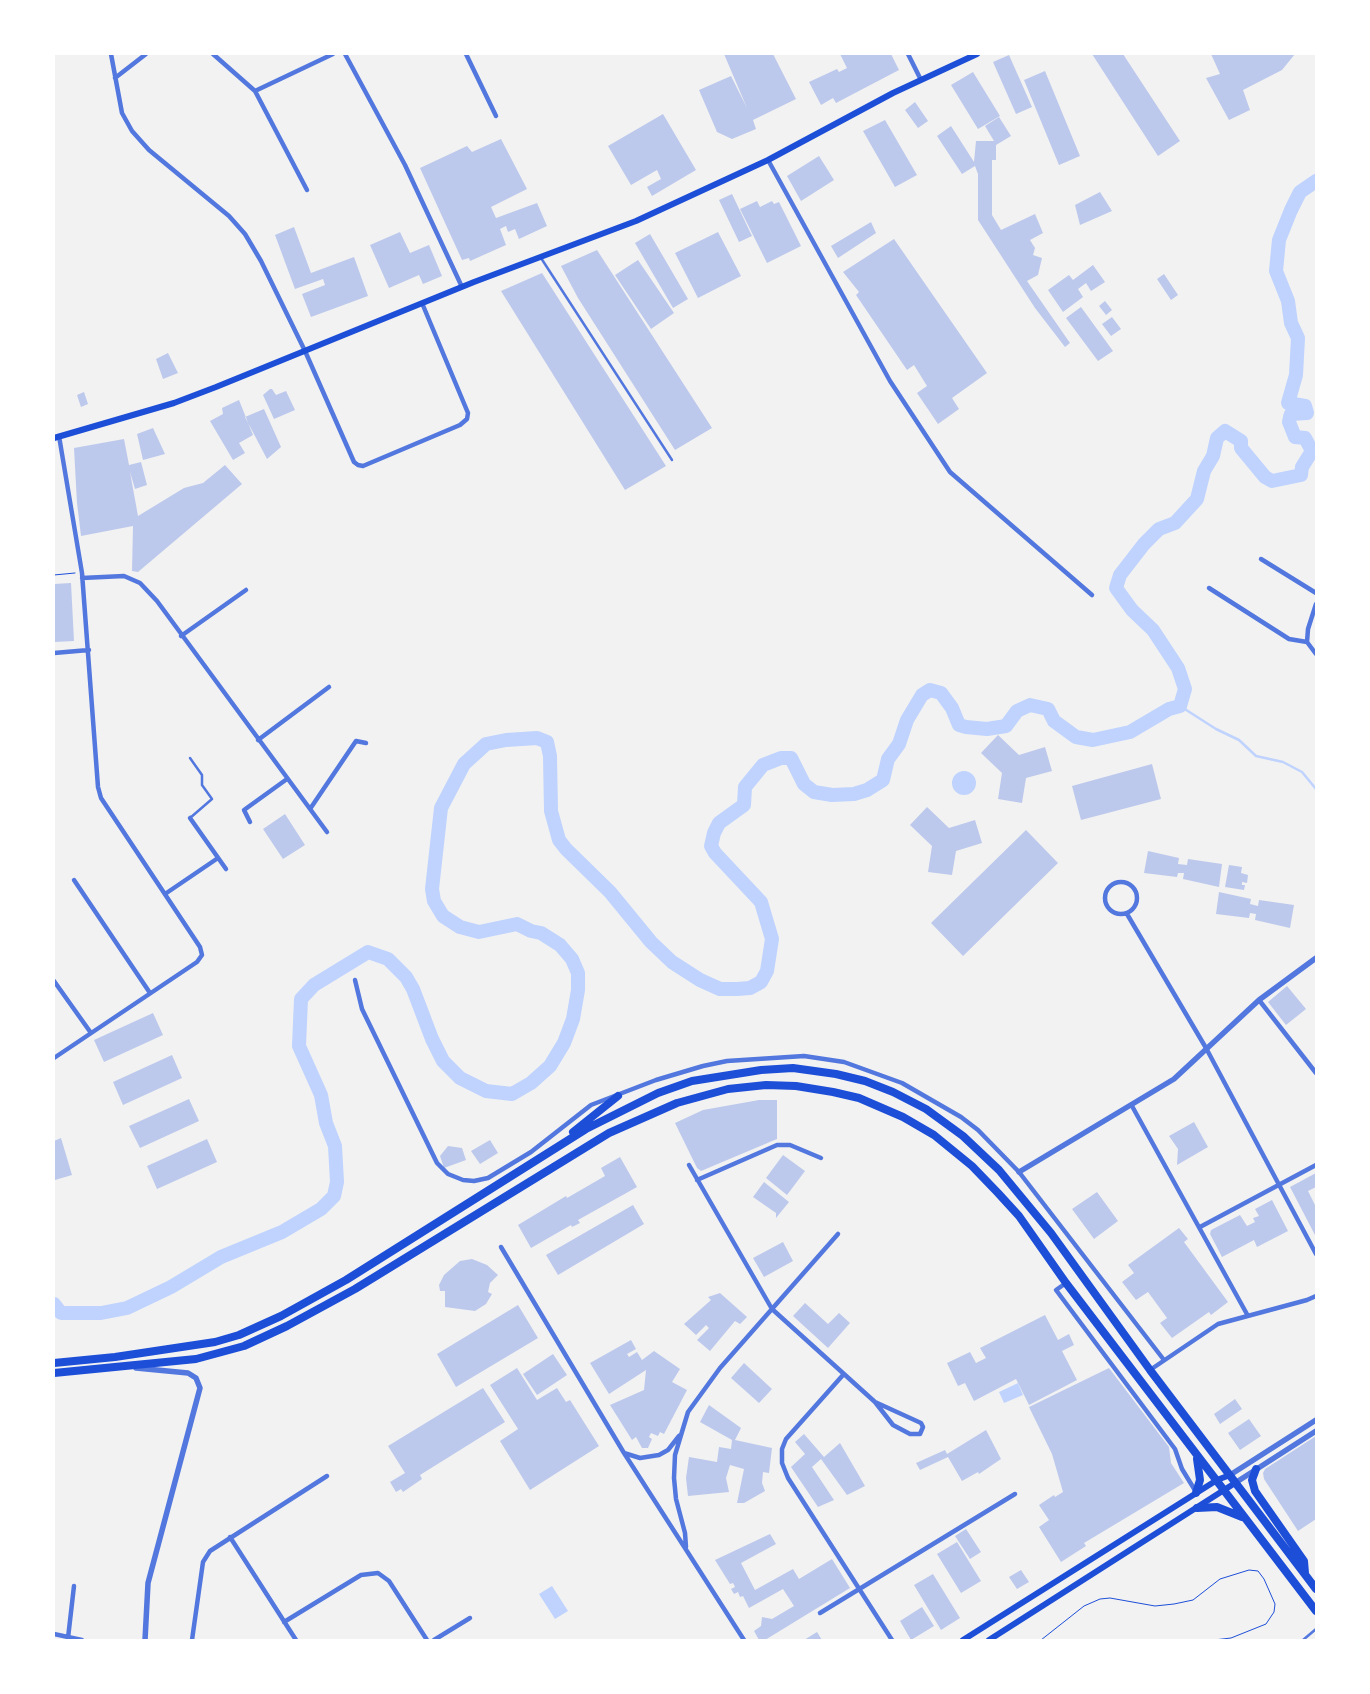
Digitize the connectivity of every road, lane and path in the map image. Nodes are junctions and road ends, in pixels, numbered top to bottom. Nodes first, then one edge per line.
1 (111, 54) edge
2 (146, 54) edge
3 (213, 54) edge
4 (333, 54) edge
5 (345, 54) edge
6 (466, 54) edge
7 (908, 54) edge
8 (977, 54) edge
9 (115, 78) junction
10 (921, 80) junction
11 (256, 91) junction
12 (496, 116) dead end
13 (768, 160) junction
14 (307, 190) dead end
15 (541, 258) junction
16 (462, 287) junction
17 (422, 303) junction
18 (305, 351) junction
19 (55, 437) edge
20 (672, 460) dead end
21 (1261, 559) dead end
22 (54, 575) edge
23 (82, 575) junction
24 (1209, 588) dead end
25 (246, 590) dead end
26 (1316, 594) edge
27 (1092, 595) dead end
28 (1316, 604) edge
29 (181, 636) junction
30 (1307, 642) junction
31 (88, 650) junction
32 (54, 653) edge
33 (1316, 654) edge
34 (330, 687) dead end
35 (258, 740) junction
36 (366, 743) dead end
37 (190, 758) dead end
38 (287, 779) junction
39 (310, 810) junction
40 (190, 818) joint
41 (250, 822) dead end
42 (327, 832) dead end
43 (218, 858) junction
44 (226, 869) dead end
45 (74, 880) dead end
46 (165, 894) junction
47 (1127, 914) junction
48 (1316, 958) edge
49 (355, 980) dead end
50 (55, 981) edge
51 (150, 993) junction
52 (1259, 1000) junction
53 (91, 1033) junction
54 (1206, 1048) junction
55 (54, 1058) edge
56 (1316, 1073) edge
57 (618, 1096) junction
58 (1132, 1106) junction
59 (551, 1150) junction
60 (821, 1158) dead end
61 (688, 1165) dead end
62 (1316, 1165) edge
63 (1019, 1172) junction
64 (697, 1180) junction
65 (1281, 1186) junction
66 (1200, 1227) junction
67 (838, 1234) dead end
68 (501, 1247) dead end
69 (1316, 1254) edge
70 (1066, 1283) junction
71 (1316, 1296) edge
72 (772, 1309) junction
73 (1248, 1316) junction
74 (1164, 1360) junction
75 (54, 1363) edge
76 (129, 1367) junction
77 (1150, 1370) junction
78 (54, 1373) edge
79 (843, 1376) junction
80 (875, 1402) junction
81 (1316, 1420) edge
82 (1316, 1431) edge
83 (680, 1435) junction
84 (1194, 1452) junction
85 (624, 1453) junction
86 (1256, 1469) junction
87 (327, 1476) dead end
88 (1230, 1476) junction
89 (1217, 1480) junction
90 (1235, 1483) junction
91 (1224, 1490) junction
92 (1196, 1493) junction
93 (1015, 1494) dead end
94 (1197, 1508) junction
95 (1247, 1520) junction
96 (230, 1538) junction
97 (686, 1549) junction
98 (1305, 1573) junction
99 (74, 1586) dead end
100 (860, 1589) junction
101 (1316, 1589) edge
102 (1316, 1611) edge
103 (820, 1613) dead end
104 (470, 1618) dead end
105 (284, 1622) junction
106 (1316, 1629) edge
107 (54, 1634) edge
108 (68, 1638) junction
109 (82, 1640) edge
110 (145, 1640) edge
111 (192, 1640) edge
112 (296, 1640) edge
113 (427, 1640) edge
114 (434, 1640) edge
115 (744, 1640) edge
116 (892, 1640) edge
117 (963, 1640) edge
118 (989, 1640) edge
119 (1040, 1640) edge
120 (1214, 1640) edge
121 (1303, 1640) edge

1 - 9 street
2 - 9 street
3 - 11 street
4 - 11 street
5 - 16 street
6 - 12 street
7 - 10 street
8 - 10 main road
9 - 18 street
10 - 13 main road
11 - 14 street
13 - 15 main road
13 - 27 street
15 - 16 main road
15 - 20 lane
16 - 17 main road
17 - 18 main road
17 - 18 street
18 - 19 main road
19 - 23 street
21 - 26 street
22 - 23 path
23 - 29 street
23 - 31 street
24 - 30 street
25 - 29 street
28 - 30 street
29 - 35 street
30 - 33 street
31 - 32 street
31 - 46 street
34 - 35 street
35 - 38 street
36 - 39 street
37 - 40 lane
38 - 39 street
38 - 41 street
39 - 42 street
40 - 43 street
43 - 44 street
43 - 46 street
45 - 51 street
46 - 51 street
47 - 47 street
47 - 54 street
48 - 52 street
49 - 57 street
50 - 53 street
51 - 53 street
52 - 54 street
52 - 56 street
53 - 55 street
54 - 58 street
54 - 65 street
57 - 59 highway
57 - 63 street
58 - 63 street
58 - 66 street
59 - 75 highway
59 - 77 highway
60 - 64 street
61 - 64 street
62 - 65 street
63 - 74 street
64 - 72 street
65 - 66 street
65 - 69 street
66 - 73 street
67 - 72 street
68 - 85 street
70 - 76 highway
70 - 84 highway
70 - 92 street
71 - 73 street
72 - 79 street
72 - 83 street
73 - 74 street
74 - 77 street
76 - 78 highway
76 - 110 street
77 - 88 highway
79 - 80 street
79 - 100 street
80 - 80 street
81 - 88 street
82 - 86 street
83 - 85 street
83 - 97 street
84 - 89 highway
84 - 92 highway
85 - 97 street
86 - 90 street
86 - 98 highway
87 - 96 street
88 - 89 main road
88 - 90 highway
89 - 91 highway
89 - 92 main road
90 - 91 main road
90 - 98 highway
91 - 94 main road
91 - 95 highway
92 - 117 main road
93 - 100 street
94 - 95 highway
94 - 118 main road
95 - 102 highway
96 - 105 street
96 - 111 street
97 - 115 street
98 - 101 highway
99 - 108 street
100 - 103 street
100 - 116 street
104 - 114 street
105 - 112 street
105 - 113 street
106 - 121 lane
107 - 108 street
108 - 109 street
119 - 120 path

